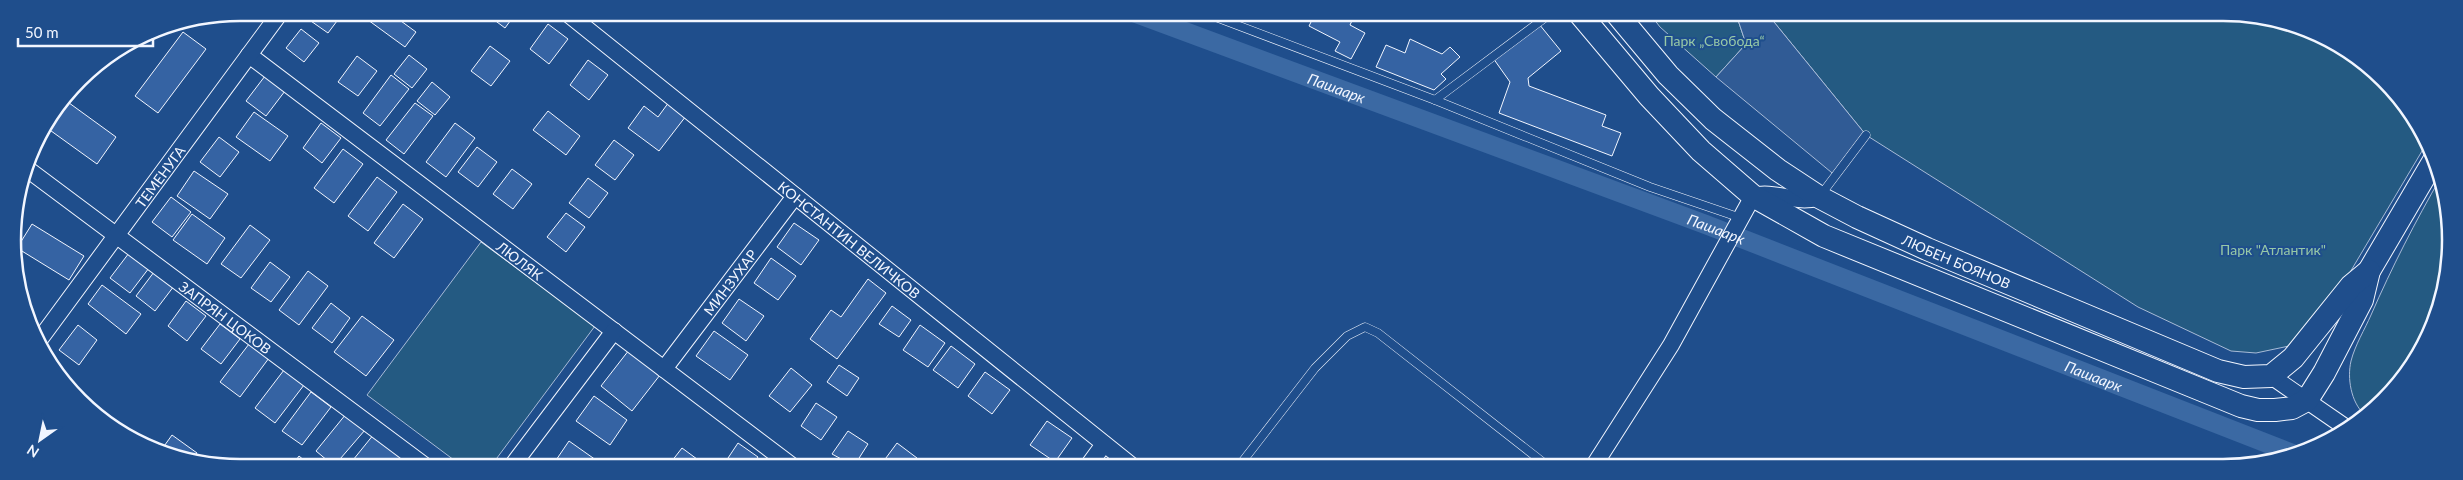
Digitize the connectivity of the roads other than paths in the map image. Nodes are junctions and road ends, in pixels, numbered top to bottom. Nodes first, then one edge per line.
1 (274, 21) edge
2 (577, 21) edge
3 (1226, 21) edge
4 (1541, 21) edge
5 (1586, 21) edge
6 (1623, 21) edge
7 (249, 55) junction
8 (1435, 100) junction
9 (1866, 135) dead end
10 (2429, 168) edge
11 (32, 173) edge
12 (795, 196) junction
13 (1754, 196) junction
14 (1819, 197) junction
15 (1739, 220) junction
16 (116, 235) junction
17 (2369, 271) junction
18 (614, 331) junction
19 (43, 335) edge
20 (664, 369) junction
21 (2271, 376) junction
22 (2299, 404) junction
23 (2340, 425) edge
24 (1104, 444) junction
25 (416, 459) edge
26 (517, 459) edge
27 (783, 459) edge
28 (1093, 459) edge
29 (1123, 459) edge
30 (1244, 459) edge
31 (1540, 459) edge
32 (1598, 459) edge

1 - 7 street, ТЕМЕНУГА
2 - 12 street, КОНСТАНТИН ВЕЛИЧКОВ
3 - 8 lane
4 - 8 lane
5 - 13 street, ЛЮБЕН БОЯНОВ
6 - 14 street, ЛЮБЕН БОЯНОВ
7 - 16 street, ТЕМЕНУГА
7 - 18 street, ЛЮЛЯК
8 - 15 lane
9 - 14 lane
10 - 17 street
11 - 16 street, ЗАПРЯН ЦОКОВ
12 - 20 street, МИНЗУХАР
12 - 24 street, КОНСТАНТИН ВЕЛИЧКОВ
13 - 14 street
13 - 15 street
13 - 22 street, ЛЮБЕН БОЯНОВ
14 - 21 street, ЛЮБЕН БОЯНОВ
15 - 32 street
16 - 19 street, ТЕМЕНУГА
16 - 25 street, ЗАПРЯН ЦОКОВ
17 - 21 street
17 - 22 street
18 - 20 street, ЛЮЛЯК
18 - 26 street
20 - 27 street, ЛЮЛЯК
21 - 22 street
22 - 23 street
24 - 28 street
24 - 29 street, КОНСТАНТИН ВЕЛИЧКОВ
30 - 31 lane

